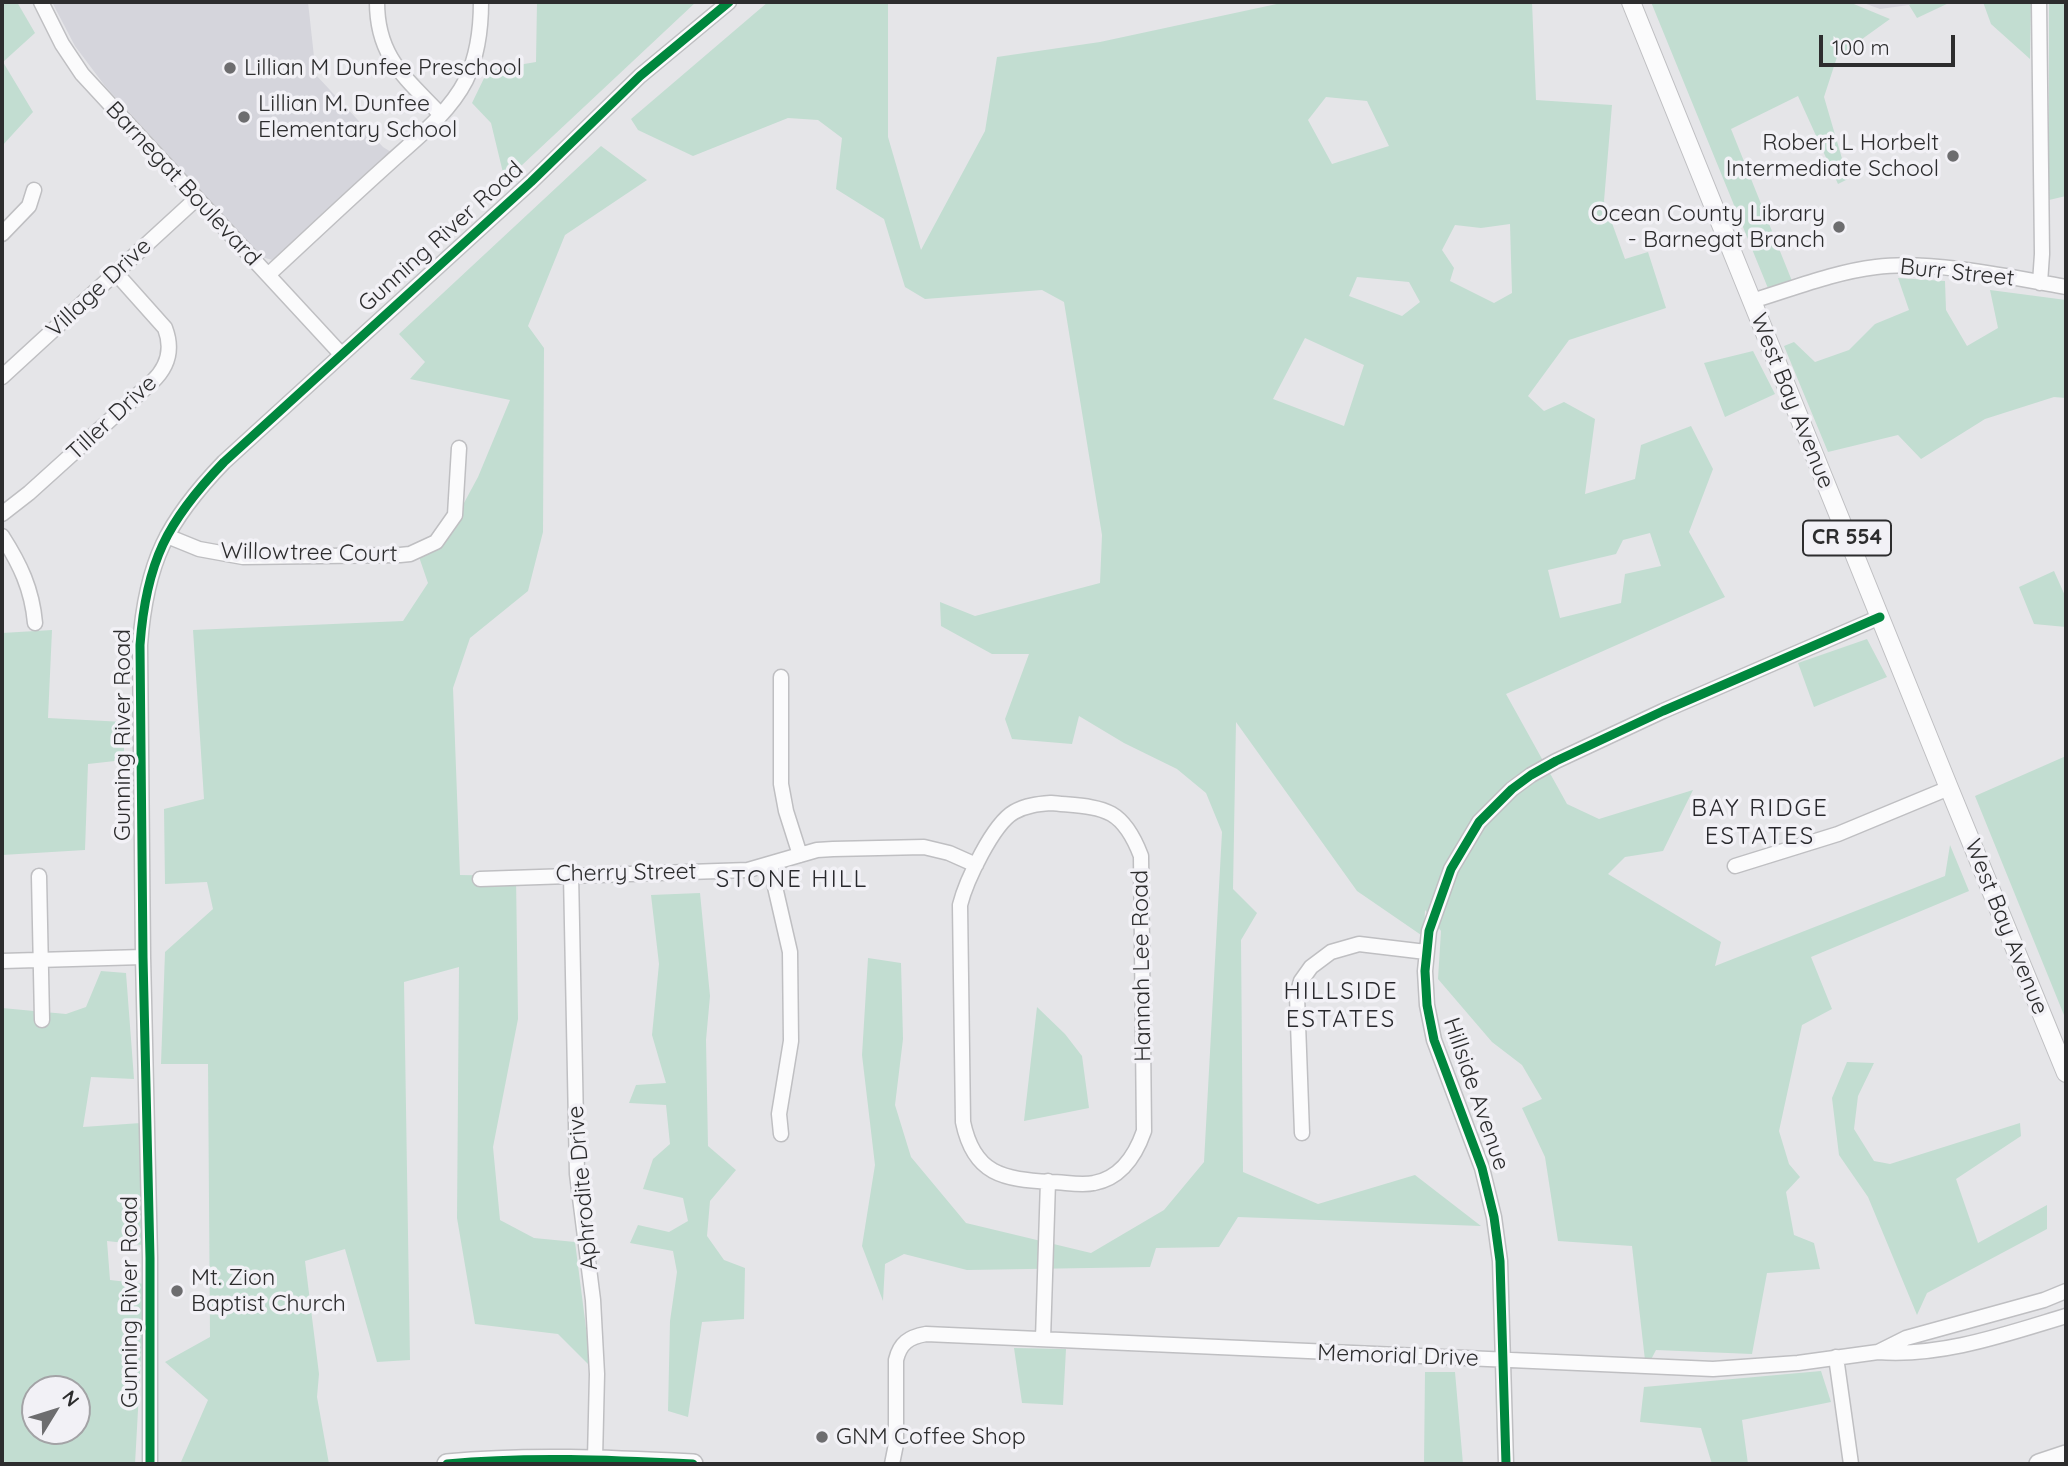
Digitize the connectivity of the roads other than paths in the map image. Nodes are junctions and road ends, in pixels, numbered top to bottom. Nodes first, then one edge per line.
1 (41, 2) edge
2 (377, 2) edge
3 (481, 2) edge
4 (729, 2) edge
5 (1631, 2) edge
6 (2039, 2) edge
7 (440, 114) junction
8 (34, 190) dead end
9 (196, 199) junction
10 (2, 234) edge
11 (115, 272) junction
12 (268, 275) junction
13 (2040, 282) junction
14 (2066, 288) edge
15 (1752, 301) junction
16 (341, 354) junction
17 (2, 377) edge
18 (459, 449) dead end
19 (2, 514) edge
20 (2, 536) edge
21 (167, 536) junction
22 (1880, 617) junction
23 (35, 623) dead end
24 (781, 677) dead end
25 (1949, 788) junction
26 (800, 855) junction
27 (770, 865) junction
28 (976, 865) junction
29 (1735, 866) dead end
30 (571, 874) junction
31 (39, 876) dead end
32 (480, 879) dead end
33 (1426, 952) junction
34 (143, 957) junction
35 (41, 960) junction
36 (2, 961) edge
37 (42, 1020) dead end
38 (2066, 1073) edge
39 (1302, 1133) dead end
40 (781, 1134) dead end
41 (1048, 1181) junction
42 (2066, 1292) edge
43 (2066, 1315) edge
44 (1924, 1333) junction
45 (1043, 1339) junction
46 (1928, 1351) junction
47 (1878, 1352) junction
48 (1836, 1357) junction
49 (1504, 1361) junction
50 (2066, 1455) edge
51 (595, 1459) junction
52 (150, 1464) edge
53 (447, 1464) edge
54 (693, 1464) edge
55 (892, 1464) edge
56 (1506, 1464) edge
57 (1851, 1464) edge
58 (2039, 1464) edge

1 - 9 street, Barnegat Boulevard
2 - 7 street
3 - 7 street
4 - 16 street, Gunning River Road
5 - 15 main road, West Bay Avenue / CR 554
6 - 13 street, Burr Street
7 - 12 street
8 - 10 street
9 - 11 street, Village Drive
9 - 12 street, Barnegat Boulevard
11 - 17 street, Village Drive
11 - 19 street, Tiller Drive
12 - 16 street, Barnegat Boulevard
13 - 14 street, Burr Street
13 - 15 street, Burr Street
15 - 22 main road, West Bay Avenue / CR 554
16 - 21 street, Gunning River Road
18 - 21 street, Willowtree Court
20 - 23 street
21 - 34 street, Gunning River Road
22 - 25 main road, West Bay Avenue / CR 554
22 - 33 street, Hillside Avenue
24 - 26 street
25 - 29 street
25 - 38 main road, West Bay Avenue / CR 554
26 - 27 street, Cherry Street
26 - 28 street, Cherry Street
27 - 30 street, Cherry Street
27 - 40 street
28 - 41 street, Hannah Lee Road
28 - 41 street, Hannah Lee Road
30 - 32 street, Cherry Street
30 - 51 street, Aphrodite Drive
31 - 35 street
33 - 39 street
33 - 49 street, Hillside Avenue
34 - 35 street
34 - 52 street, Gunning River Road
35 - 36 street
35 - 37 street
41 - 45 street
42 - 44 street, Memorial Drive
43 - 46 street, Memorial Drive
44 - 46 street
44 - 47 street, Memorial Drive
45 - 49 street, Memorial Drive
45 - 55 street, Memorial Drive
46 - 47 street, Memorial Drive
47 - 48 street, Memorial Drive
48 - 49 street, Memorial Drive
48 - 57 street
49 - 56 street, Hillside Avenue
50 - 58 highway
51 - 53 highway
51 - 54 highway

